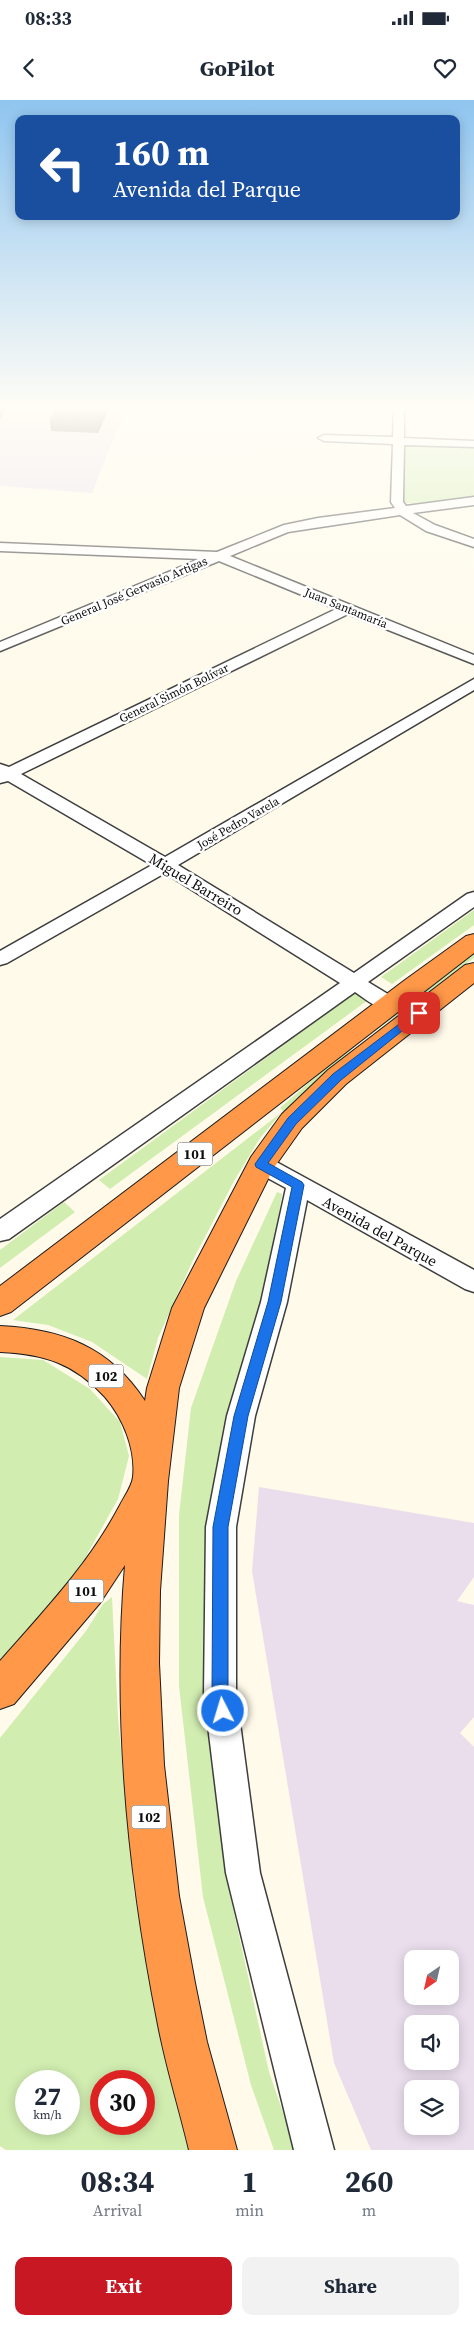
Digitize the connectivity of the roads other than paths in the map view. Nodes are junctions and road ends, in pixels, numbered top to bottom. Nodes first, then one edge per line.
1 (397, 501) edge
2 (474, 501) edge
3 (401, 511) junction
4 (474, 543) edge
5 (0, 547) edge
6 (218, 556) junction
7 (347, 609) junction
8 (0, 647) edge
9 (474, 660) edge
10 (474, 684) edge
11 (3, 773) edge
12 (165, 865) junction
13 (474, 898) edge
14 (474, 942) edge
15 (0, 959) edge
16 (474, 971) edge
17 (353, 981) junction
18 (389, 1004) junction
19 (260, 1164) junction
20 (298, 1185) junction
21 (0, 1232) edge
22 (474, 1282) edge
23 (0, 1303) edge
24 (0, 1339) edge
25 (152, 1478) junction
26 (0, 1690) edge
27 (213, 2150) edge
28 (314, 2150) edge

1 - 3 street
2 - 3 street, General José Gervasio Artigas
3 - 4 street
3 - 6 street, General José Gervasio Artigas
5 - 6 street
6 - 7 street, Juan Santamaría
6 - 8 street, General José Gervasio Artigas
7 - 9 street, Juan Santamaría
7 - 11 street, General Simón Bolívar
10 - 12 street, José Pedro Varela
11 - 12 street, Miguel Barreiro
12 - 15 street, José Pedro Varela
12 - 17 street, Miguel Barreiro
13 - 17 street
14 - 18 highway, 101
16 - 19 highway, 101
17 - 18 street, Miguel Barreiro
17 - 21 street
18 - 23 highway, 101
19 - 20 street, Avenida del Parque
19 - 25 highway, 101
20 - 22 street, Avenida del Parque
20 - 28 street
24 - 25 highway, 102
25 - 26 highway, 101
25 - 27 highway, 102

